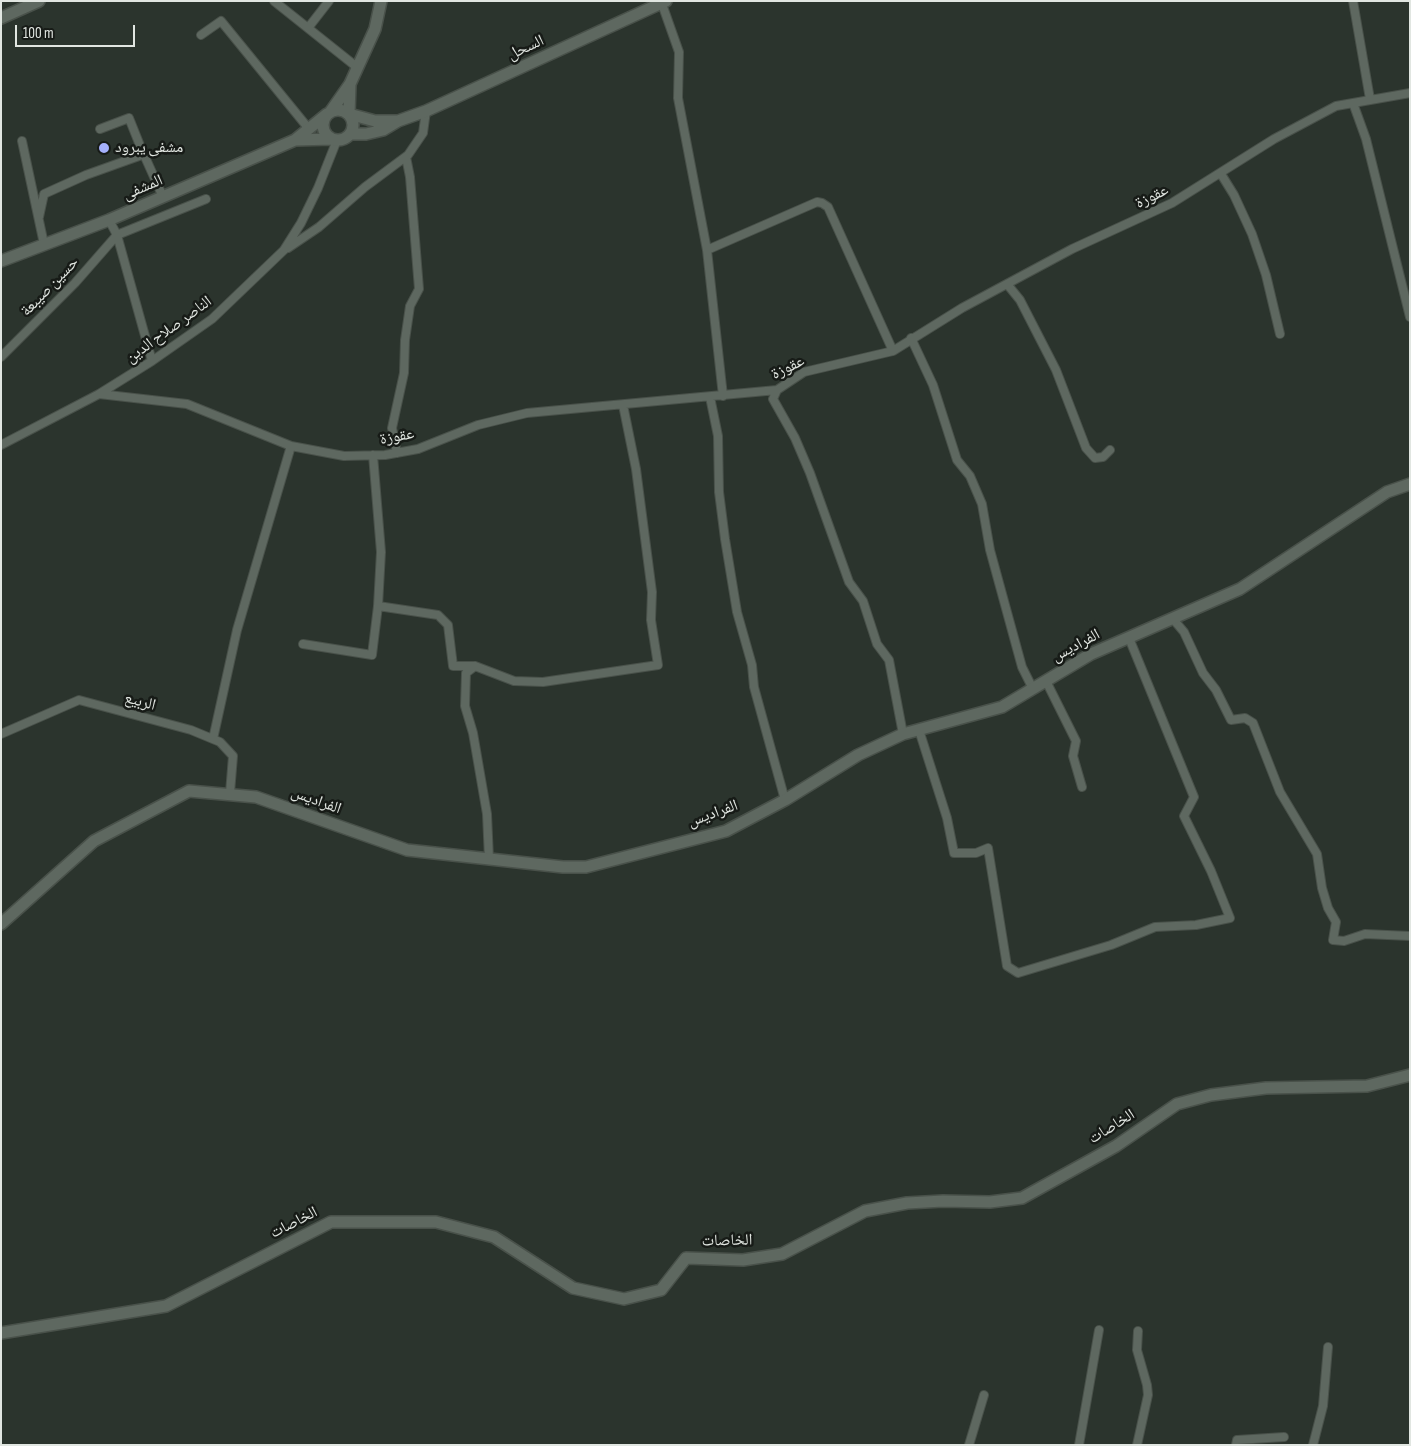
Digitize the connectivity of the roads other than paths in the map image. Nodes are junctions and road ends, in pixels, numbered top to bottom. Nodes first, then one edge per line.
1 (39, 1) edge
2 (274, 1) edge
3 (329, 1) edge
4 (381, 1) edge
5 (1353, 1) edge
6 (664, 2) edge
7 (1, 18) edge
8 (308, 28) junction
9 (201, 35) dead end
10 (358, 68) junction
11 (350, 84) junction
12 (1410, 93) edge
13 (1370, 99) junction
14 (1353, 103) junction
15 (426, 111) junction
16 (329, 113) junction
17 (349, 114) junction
18 (398, 121) junction
19 (100, 129) dead end
20 (309, 129) junction
21 (350, 134) junction
22 (335, 139) junction
23 (295, 140) junction
24 (22, 141) dead end
25 (141, 148) junction
26 (406, 157) junction
27 (1221, 174) junction
28 (162, 197) junction
29 (206, 199) dead end
30 (39, 218) junction
31 (109, 220) junction
32 (117, 235) junction
33 (44, 244) junction
34 (284, 250) junction
35 (707, 250) junction
36 (1, 261) edge
37 (1008, 284) junction
38 (1410, 317) edge
39 (1280, 334) dead end
40 (911, 338) junction
41 (893, 351) junction
42 (1, 357) edge
43 (152, 361) junction
44 (777, 390) junction
45 (99, 394) junction
46 (724, 396) junction
47 (710, 397) junction
48 (623, 404) junction
49 (1, 446) edge
50 (291, 446) junction
51 (1110, 450) dead end
52 (396, 453) junction
53 (373, 455) junction
54 (1410, 484) edge
55 (378, 606) junction
56 (1173, 619) junction
57 (1129, 638) junction
58 (303, 644) dead end
59 (475, 666) junction
60 (1046, 681) junction
61 (1033, 689) junction
62 (919, 730) junction
63 (1, 734) edge
64 (903, 734) junction
65 (212, 739) junction
66 (1082, 787) dead end
67 (230, 793) junction
68 (786, 800) junction
69 (489, 859) junction
70 (1, 924) edge
71 (1410, 936) edge
72 (1410, 1075) edge
73 (1099, 1330) dead end
74 (1138, 1331) dead end
75 (1, 1333) edge
76 (1328, 1347) dead end
77 (984, 1395) dead end
78 (1284, 1437) dead end
79 (969, 1445) edge
80 (1079, 1445) edge
81 (1137, 1445) edge
82 (1236, 1445) edge
83 (1313, 1445) edge

1 - 7 street
2 - 8 street
3 - 8 street
4 - 10 street
5 - 13 street
6 - 15 street, السحل
6 - 35 street
8 - 10 street
9 - 20 street
10 - 11 street
11 - 16 street
11 - 17 street
12 - 13 street, عقوزة
13 - 14 street, عقوزة
14 - 27 street, عقوزة
14 - 38 street
15 - 18 street, السحل
15 - 26 street
16 - 17 street
16 - 20 street
16 - 22 street
17 - 18 street
17 - 21 street
18 - 21 street
19 - 25 street
20 - 23 street
21 - 22 street
22 - 23 street
22 - 34 street, الناصر صلاح الدين
23 - 28 street, المشفى
24 - 30 street
25 - 28 street
25 - 30 street
26 - 34 street
26 - 52 street
27 - 37 street, عقوزة
27 - 39 street
28 - 31 street, المشفى
29 - 32 street
30 - 33 street
31 - 32 street
31 - 33 street, المشفى
32 - 42 street, حسين صيبعة
32 - 43 street
33 - 36 street, المشفى
34 - 43 street, الناصر صلاح الدين
35 - 41 street
35 - 46 street
37 - 40 street, عقوزة
37 - 51 street
40 - 41 street, عقوزة
40 - 61 street
41 - 44 street, عقوزة
43 - 45 street, الناصر صلاح الدين
44 - 46 street, عقوزة
44 - 64 street
45 - 49 street, الناصر صلاح الدين
45 - 50 street, عقوزة
46 - 47 street, عقوزة
47 - 48 street, عقوزة
47 - 68 street
48 - 52 street, عقوزة
48 - 59 street
50 - 53 street, عقوزة
50 - 65 street
52 - 53 street, عقوزة
53 - 55 street
54 - 56 street, الفراديس
55 - 58 street
55 - 59 street
56 - 57 street, الفراديس
56 - 71 street
57 - 60 street, الفراديس
57 - 62 street
59 - 69 street
60 - 61 street, الفراديس
60 - 66 street
61 - 62 street, الفراديس
62 - 64 street, الفراديس
63 - 65 street, الربيع
64 - 68 street, الفراديس
65 - 67 street, الربيع
67 - 69 street, الفراديس
67 - 70 street, الفراديس
68 - 69 street, الفراديس
72 - 75 street, الخاصات
73 - 80 street
74 - 81 street
76 - 83 street
77 - 79 street
78 - 82 street

